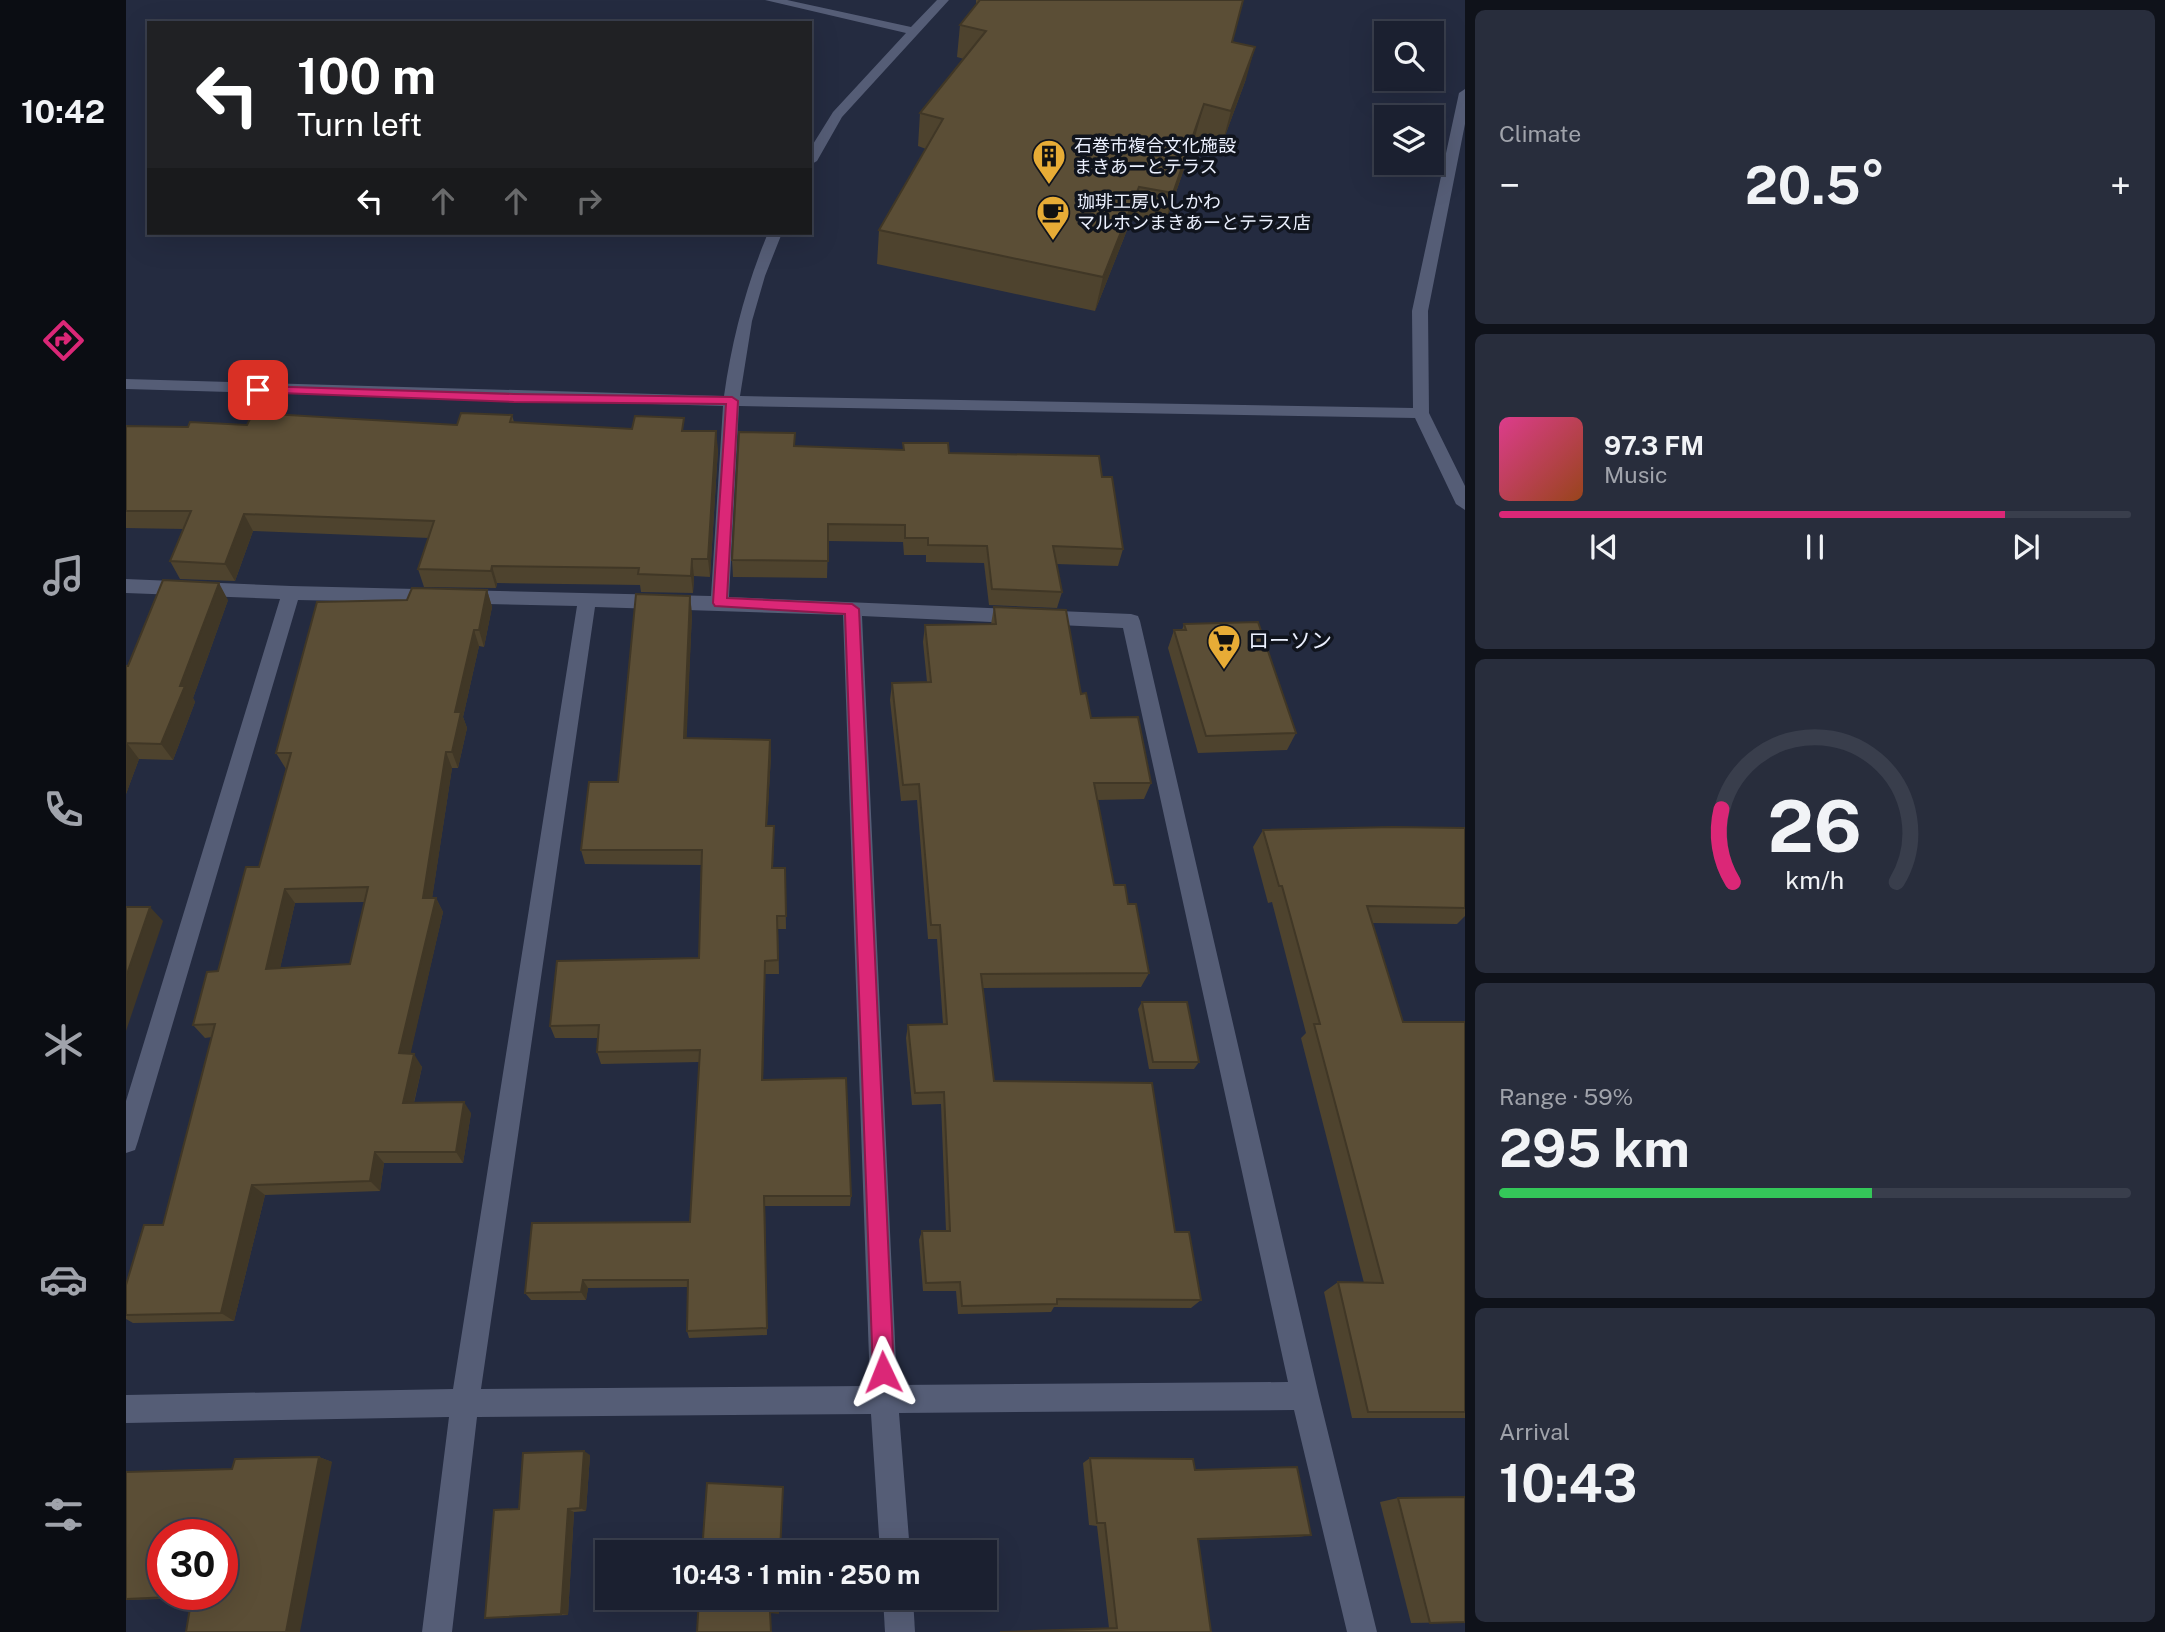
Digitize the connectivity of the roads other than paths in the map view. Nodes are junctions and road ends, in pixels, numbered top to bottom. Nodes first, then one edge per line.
1 (771, 0) edge
2 (943, 0) edge
3 (912, 31) junction
4 (1465, 93) edge
5 (812, 158) edge
6 (774, 235) edge
7 (126, 384) edge
8 (732, 401) junction
9 (1421, 413) junction
10 (1465, 504) edge
11 (126, 586) edge
12 (291, 593) junction
13 (587, 601) junction
14 (720, 603) junction
15 (852, 609) junction
16 (126, 1141) edge
17 (1305, 1396) junction
18 (884, 1399) junction
19 (465, 1403) junction
20 (126, 1409) edge
21 (894, 1540) edge
22 (899, 1610) edge
23 (437, 1632) edge
24 (900, 1632) edge
25 (1362, 1632) edge

1 - 3 street
2 - 3 street
3 - 5 street
4 - 9 street
6 - 8 street
7 - 8 street
8 - 9 street
8 - 14 street
9 - 10 street
11 - 12 street
12 - 13 street
12 - 16 street
13 - 14 street
13 - 19 street
14 - 15 street
15 - 17 street
15 - 18 street
17 - 18 street
17 - 25 street
18 - 19 street
18 - 21 street
19 - 20 street
19 - 23 street
22 - 24 street

